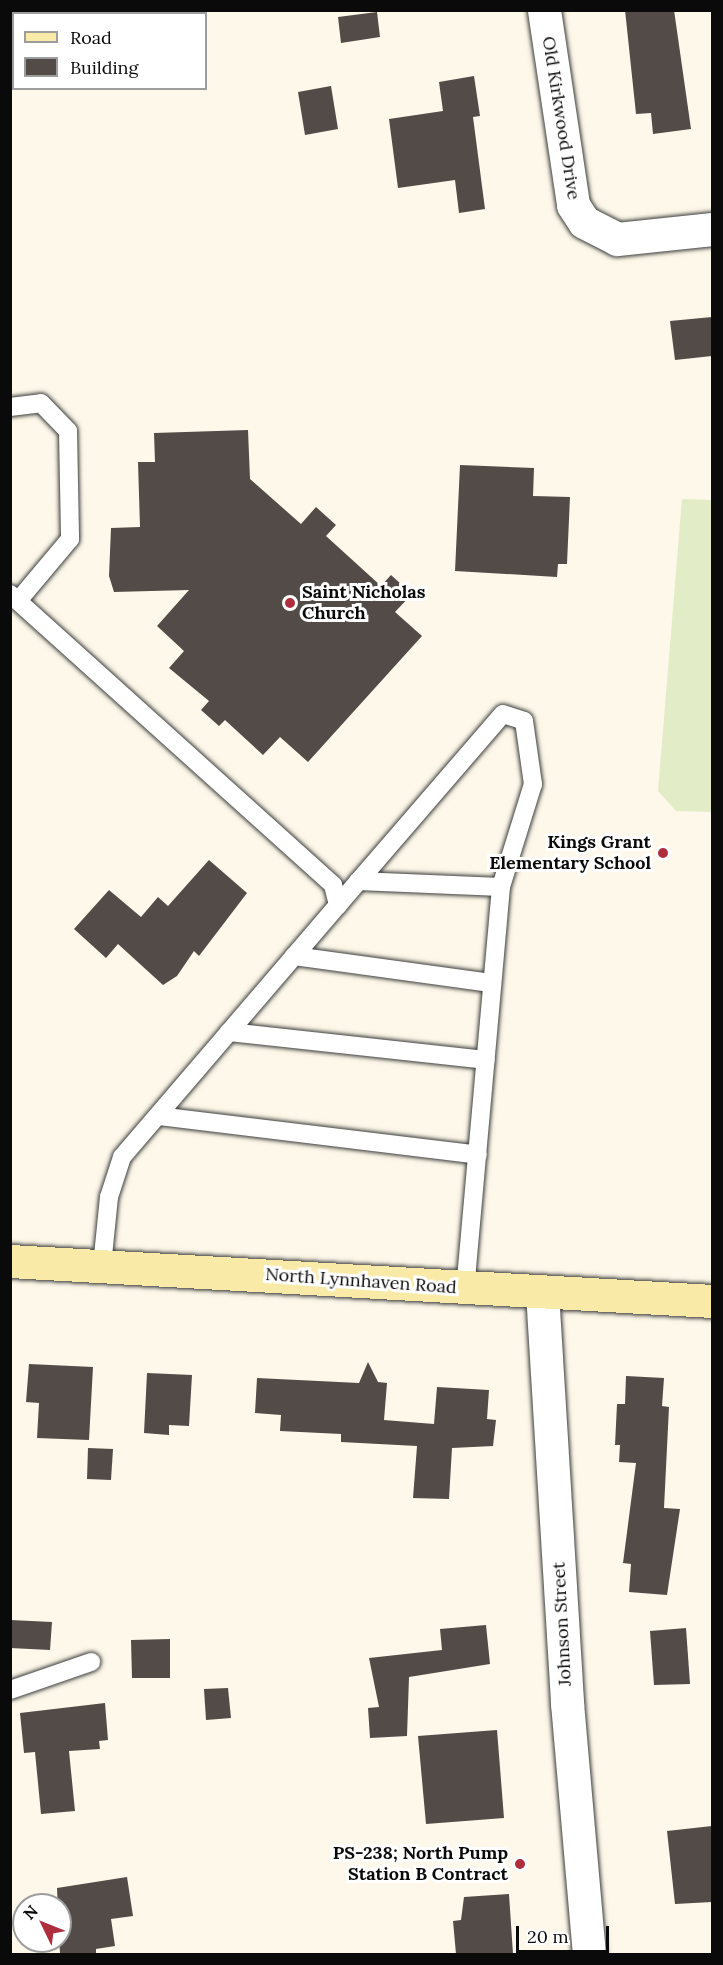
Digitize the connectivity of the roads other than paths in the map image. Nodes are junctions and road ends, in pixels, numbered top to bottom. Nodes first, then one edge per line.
1 (544, 10) edge
2 (712, 229) edge
3 (10, 407) edge
4 (14, 598) edge
5 (358, 881) junction
6 (501, 887) junction
7 (338, 905) junction
8 (294, 956) junction
9 (491, 983) junction
10 (229, 1032) junction
11 (485, 1060) junction
12 (158, 1116) junction
13 (478, 1155) junction
14 (10, 1261) edge
15 (102, 1266) junction
16 (465, 1288) junction
17 (542, 1292) junction
18 (712, 1301) edge
19 (91, 1662) dead end
20 (10, 1690) edge
21 (589, 1954) edge

1 - 2 street, Old Kirkwood Drive
3 - 4 lane
4 - 7 lane
5 - 6 lane
5 - 6 lane
5 - 7 lane
6 - 9 lane
7 - 8 lane
8 - 9 lane
8 - 10 lane
9 - 11 lane
10 - 11 lane
10 - 12 lane
11 - 13 lane
12 - 13 lane
12 - 15 lane
13 - 16 lane
14 - 15 street, North Lynnhaven Road
15 - 16 street, North Lynnhaven Road
16 - 17 street, North Lynnhaven Road
17 - 18 street, North Lynnhaven Road
17 - 21 street, Johnson Street
19 - 20 lane

